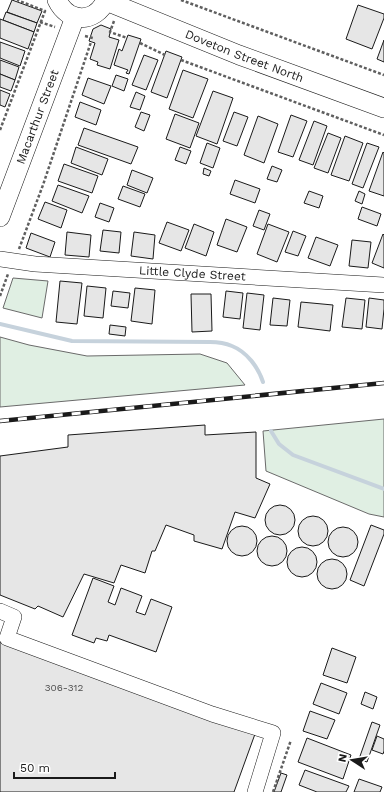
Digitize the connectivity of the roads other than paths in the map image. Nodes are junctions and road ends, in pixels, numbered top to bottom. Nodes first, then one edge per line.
1 (106, 1) edge
2 (48, 2) edge
3 (74, 17) junction
4 (384, 108) edge
5 (0, 217) edge
6 (11, 257) edge
7 (384, 285) edge
8 (0, 611) edge
9 (255, 792) edge

1 - 3 main road
1 - 4 main road, Doveton Street North
2 - 3 main road
3 - 5 main road, Macarthur Street
6 - 7 street, Little Clyde Street
8 - 9 street

